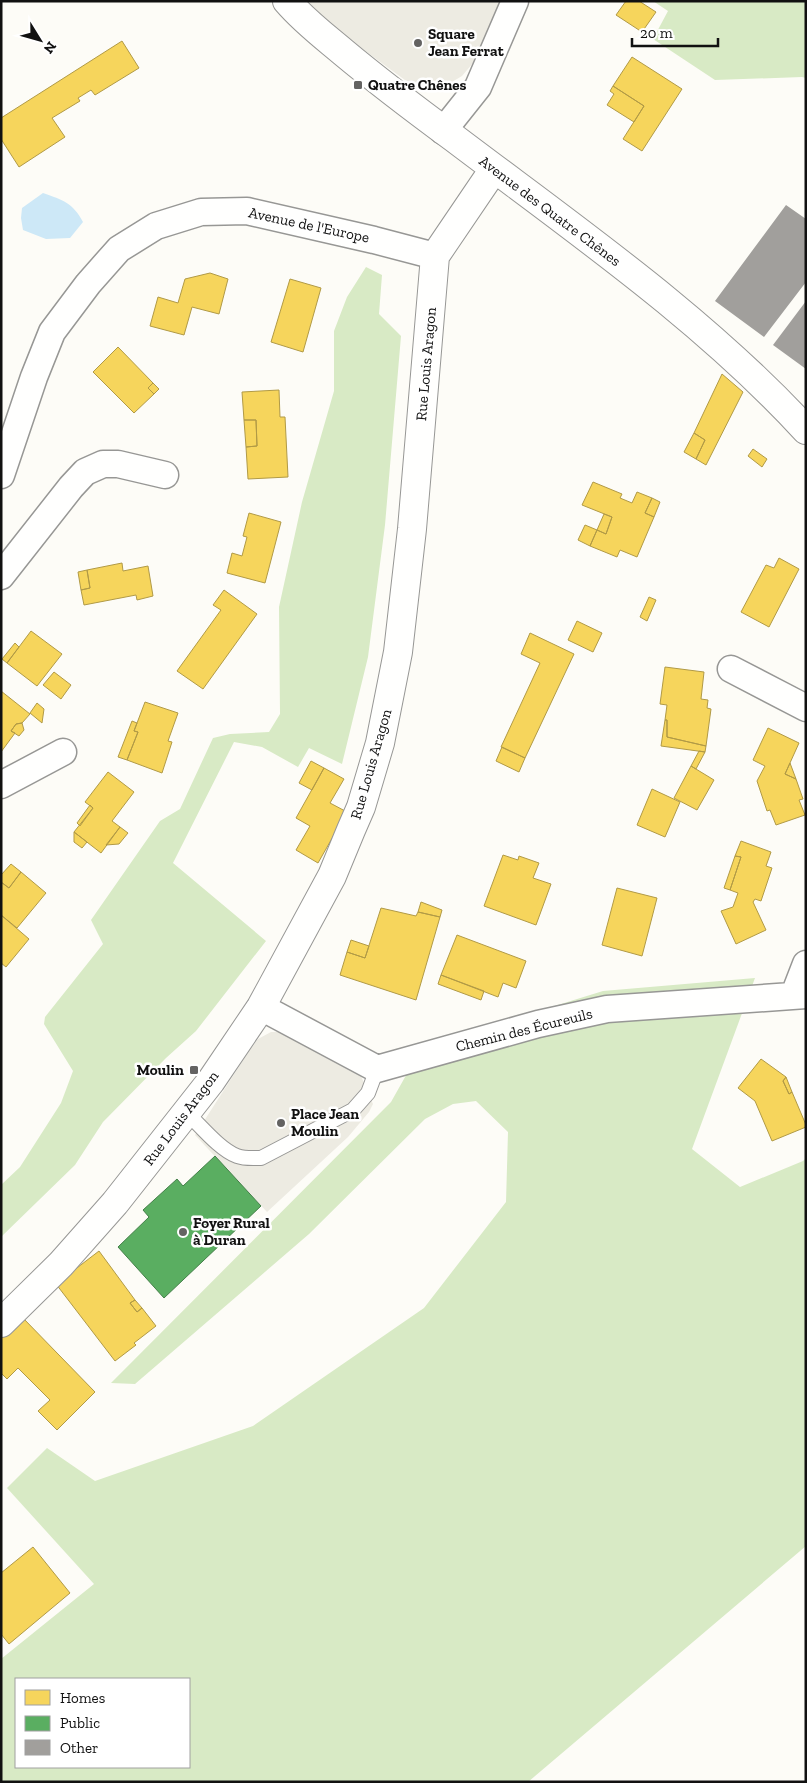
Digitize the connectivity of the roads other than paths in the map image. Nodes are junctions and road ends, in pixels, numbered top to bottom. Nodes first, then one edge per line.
1 (288, 1) edge
2 (515, 1) edge
3 (443, 130) junction
4 (494, 168) junction
5 (435, 256) junction
6 (806, 430) edge
7 (1, 475) edge
8 (165, 475) dead end
9 (1, 576) edge
10 (731, 669) dead end
11 (806, 708) edge
12 (63, 752) dead end
13 (1, 785) edge
14 (806, 964) edge
15 (800, 995) edge
16 (261, 1007) junction
17 (377, 1069) junction
18 (186, 1112) junction
19 (1, 1323) edge

1 - 3 street, Avenue des Quatre Chênes
2 - 3 street
3 - 4 street, Avenue des Quatre Chênes
4 - 5 street, Rue Louis Aragon
4 - 6 street, Avenue des Quatre Chênes
5 - 7 street, Avenue de l'Europe
5 - 16 street, Rue Louis Aragon
8 - 9 street
10 - 11 street
12 - 13 street
14 - 15 street
15 - 17 street, Chemin des Écureuils
16 - 17 street
16 - 18 street, Rue Louis Aragon
17 - 18 lane
18 - 19 street, Rue Louis Aragon

